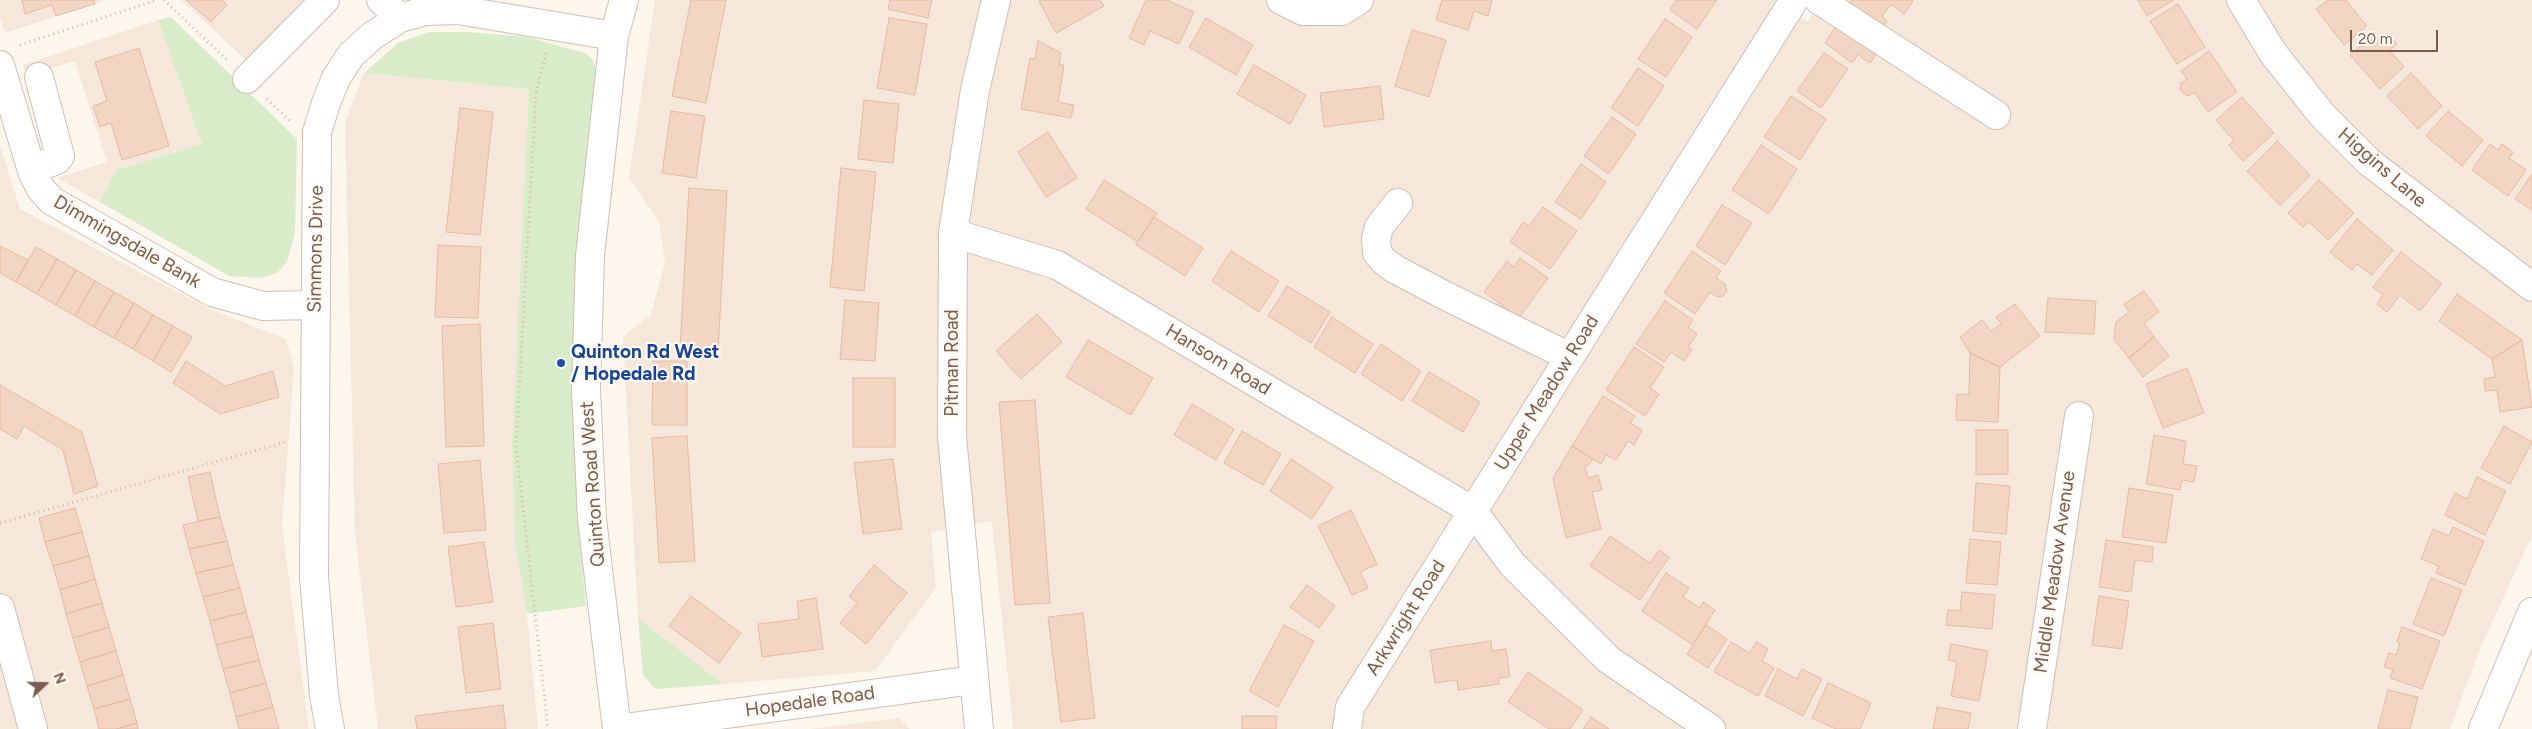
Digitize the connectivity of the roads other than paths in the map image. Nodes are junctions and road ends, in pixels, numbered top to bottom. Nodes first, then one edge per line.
1 (324, 0) edge
2 (624, 0) edge
3 (996, 0) edge
4 (1281, 0) edge
5 (1359, 0) edge
6 (1794, 0) edge
7 (1819, 0) edge
8 (2241, 0) edge
9 (391, 9) edge
10 (614, 36) junction
11 (6, 56) edge
12 (40, 77) dead end
13 (247, 79) dead end
14 (1996, 115) dead end
15 (32, 169) junction
16 (1398, 203) dead end
17 (953, 233) junction
18 (2532, 287) edge
19 (314, 305) junction
20 (1570, 358) junction
21 (2079, 416) dead end
22 (1474, 510) junction
23 (0, 608) edge
24 (2532, 612) edge
25 (974, 680) junction
26 (33, 729) edge
27 (330, 729) edge
28 (617, 729) edge
29 (979, 729) edge
30 (1347, 729) edge
31 (1711, 729) edge
32 (2032, 729) edge
33 (2483, 729) edge

1 - 13 street
2 - 10 street, Quinton Road West
3 - 17 street, Pitman Road
4 - 5 street
6 - 20 street, Upper Meadow Road
7 - 14 street
8 - 18 street, Higgins Lane
9 - 10 street, Simmons Drive
9 - 19 street, Simmons Drive
10 - 28 street, Quinton Road West
11 - 15 street, Dimmingsdale Bank
12 - 15 street
15 - 19 street, Dimmingsdale Bank
16 - 20 street
17 - 22 street, Hansom Road
17 - 25 street, Pitman Road
19 - 27 street, Simmons Drive
20 - 22 street, Upper Meadow Road
21 - 32 street, Middle Meadow Avenue
22 - 30 street, Arkwright Road
22 - 31 street
23 - 26 street
24 - 33 street
25 - 28 street, Hopedale Road
25 - 29 street, Pitman Road

